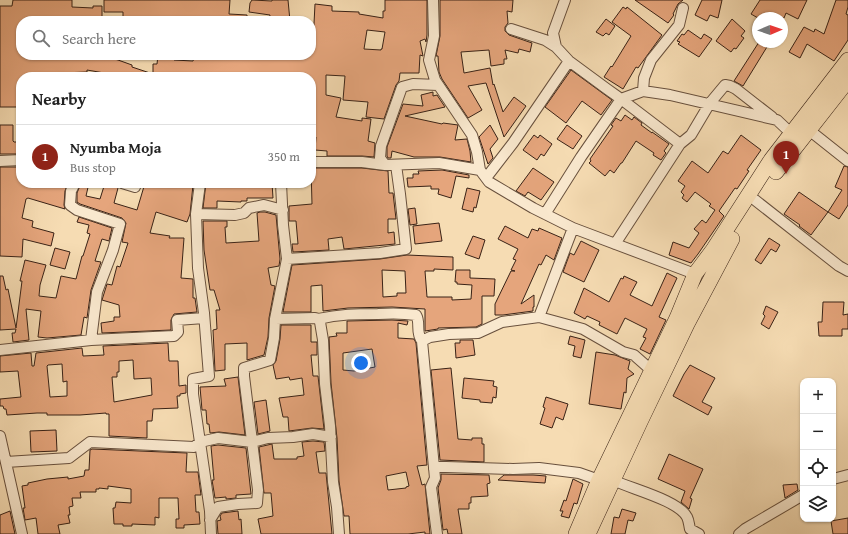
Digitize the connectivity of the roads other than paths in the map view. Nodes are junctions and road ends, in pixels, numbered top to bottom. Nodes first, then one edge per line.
1 (433, 0) edge
2 (565, 0) edge
3 (683, 8) dead end
4 (511, 30) dead end
5 (556, 47) junction
6 (848, 60) edge
7 (569, 61) junction
8 (848, 80) edge
9 (438, 85) junction
10 (643, 91) junction
11 (621, 99) junction
12 (710, 104) junction
13 (777, 120) junction
14 (800, 135) junction
15 (680, 144) junction
16 (16, 160) edge
17 (0, 161) edge
18 (848, 161) edge
19 (316, 162) edge
20 (390, 165) junction
21 (483, 174) junction
22 (72, 188) edge
23 (199, 188) edge
24 (281, 188) edge
25 (755, 200) junction
26 (283, 210) junction
27 (196, 214) junction
28 (545, 214) junction
29 (573, 228) junction
30 (615, 244) junction
31 (287, 259) junction
32 (848, 271) edge
33 (695, 274) junction
34 (539, 317) junction
35 (204, 318) junction
36 (275, 319) junction
37 (318, 319) junction
38 (91, 340) junction
39 (422, 341) junction
40 (0, 350) edge
41 (651, 370) junction
42 (0, 436) edge
43 (331, 437) junction
44 (200, 442) junction
45 (252, 442) junction
46 (6, 462) junction
47 (434, 469) junction
48 (848, 475) edge
49 (836, 478) edge
50 (606, 480) junction
51 (800, 497) edge
52 (210, 520) junction
53 (692, 532) edge
54 (22, 534) edge
55 (211, 534) edge
56 (339, 534) edge
57 (438, 534) edge
58 (576, 534) edge
59 (588, 534) edge
60 (740, 534) edge

1 - 9 street
2 - 5 street
3 - 10 street
4 - 5 street
5 - 7 street
6 - 14 main road
7 - 11 street
7 - 21 street
8 - 14 main road
9 - 20 street
9 - 21 street
10 - 11 street
10 - 12 street
11 - 15 street
11 - 28 street
12 - 13 street
12 - 13 street
12 - 15 street
13 - 14 street
14 - 18 street
14 - 25 main road
14 - 33 main road
15 - 30 street
16 - 17 street
19 - 20 street
20 - 21 street
20 - 31 street
21 - 28 street
22 - 38 street
23 - 27 street
24 - 26 street
25 - 32 street
25 - 50 main road
26 - 27 street
26 - 31 street
27 - 35 street
28 - 29 street
29 - 30 street
29 - 34 street
30 - 33 street
31 - 36 street
33 - 41 main road
34 - 39 street
34 - 41 street
35 - 38 street
35 - 44 street
36 - 37 street
36 - 45 street
37 - 39 street
37 - 43 street
38 - 40 street
39 - 47 street
41 - 50 main road
42 - 46 street
43 - 45 street
43 - 56 street
44 - 45 street
44 - 46 street
44 - 52 street
45 - 52 street
46 - 54 street
47 - 50 street
47 - 57 street
48 - 49 street
50 - 53 street
50 - 58 main road
50 - 59 main road
51 - 60 street
52 - 55 street

